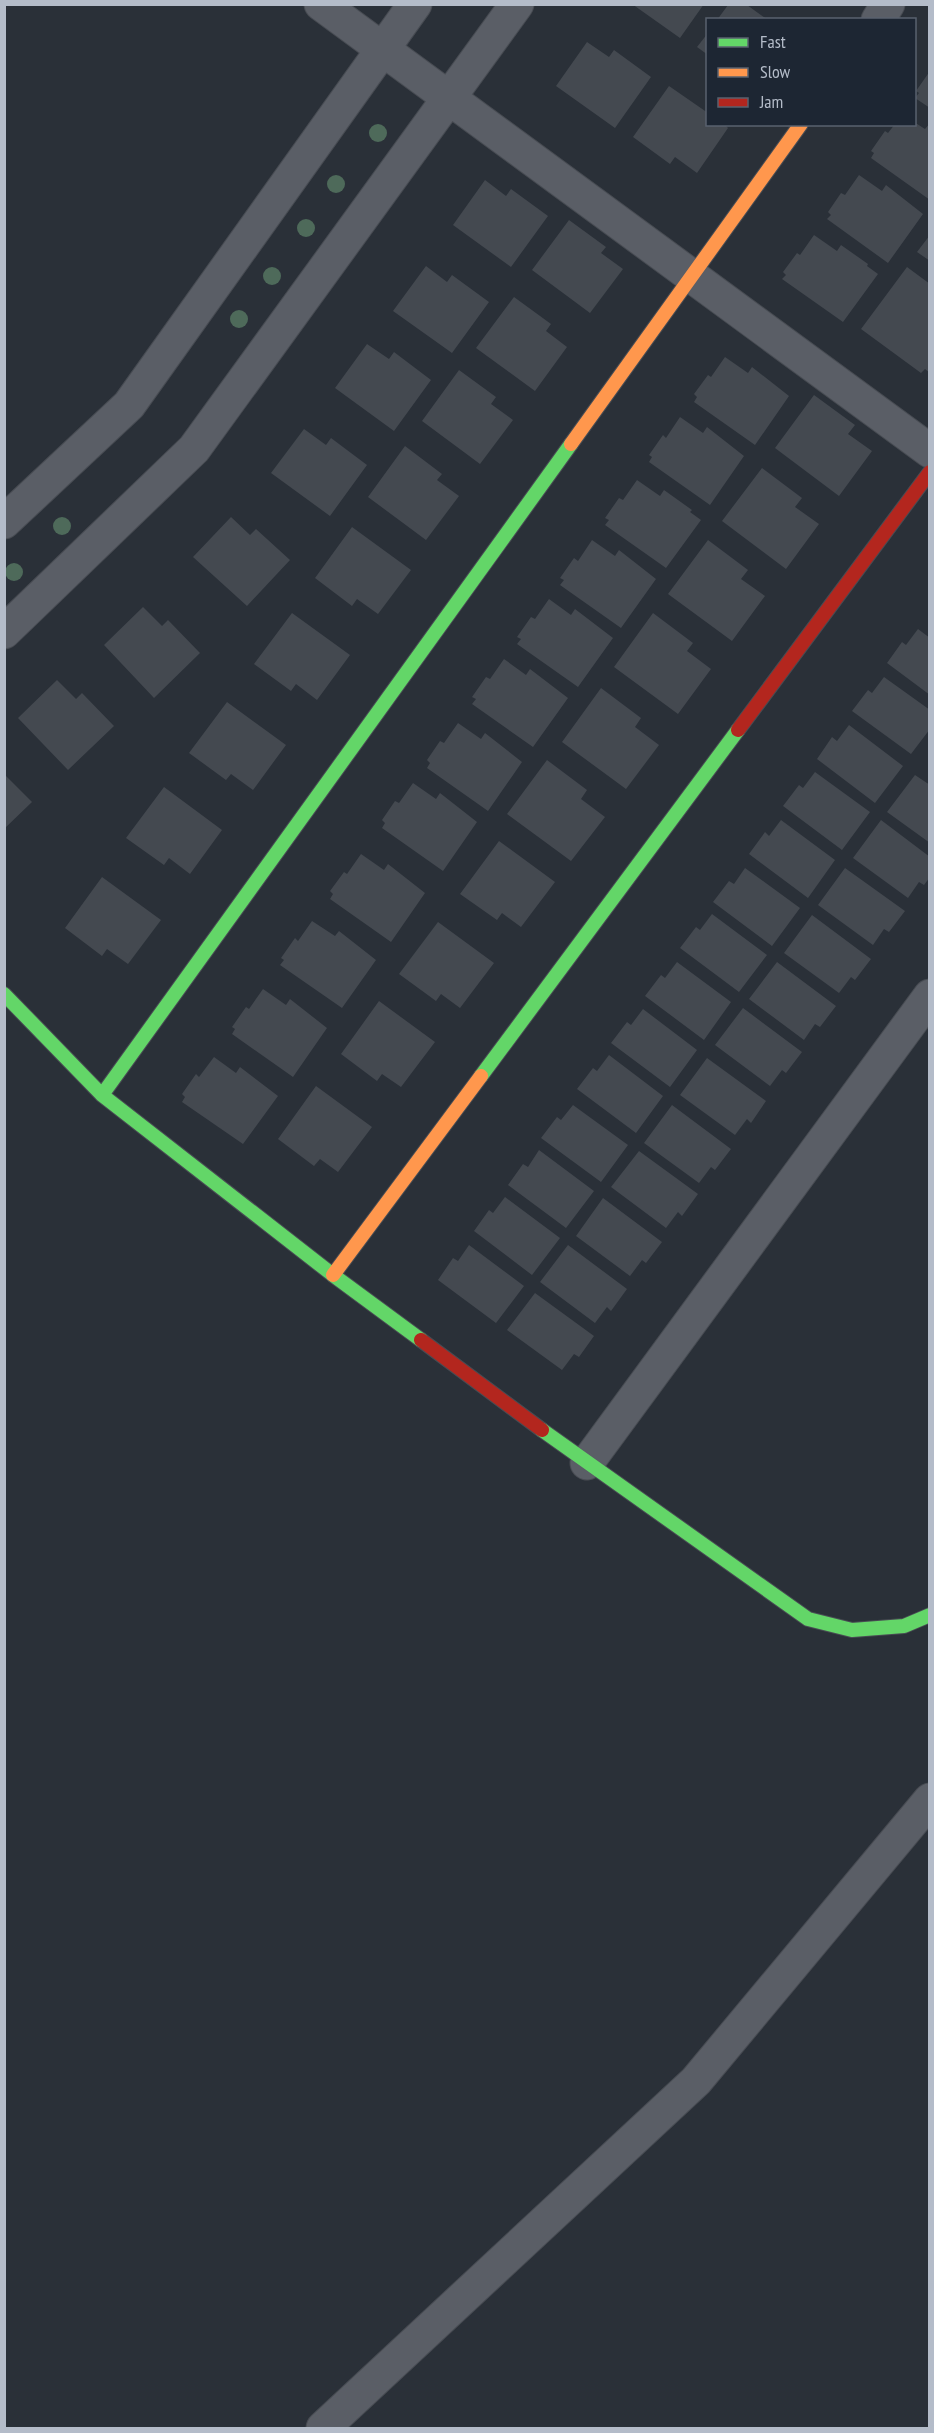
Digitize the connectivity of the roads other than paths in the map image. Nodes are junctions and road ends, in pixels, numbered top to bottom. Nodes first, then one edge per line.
1 (321, 4) edge
2 (415, 4) edge
3 (516, 4) edge
4 (888, 4) edge
5 (879, 18) edge
6 (382, 49) junction
7 (448, 97) junction
8 (800, 126) edge
9 (692, 276) junction
10 (930, 451) edge
11 (930, 472) edge
12 (4, 522) edge
13 (4, 632) edge
14 (4, 993) edge
15 (930, 996) edge
16 (102, 1095) junction
17 (333, 1275) junction
18 (587, 1463) junction
19 (930, 1615) edge
20 (930, 1800) edge
21 (323, 2428) edge

1 - 6 street
2 - 6 street
3 - 7 street
4 - 5 street
6 - 7 street
6 - 12 street
7 - 9 street
7 - 13 street
8 - 9 street
9 - 10 street
9 - 16 street
11 - 17 street
14 - 16 street
15 - 18 street
16 - 17 street
17 - 18 street
18 - 19 street
20 - 21 street

